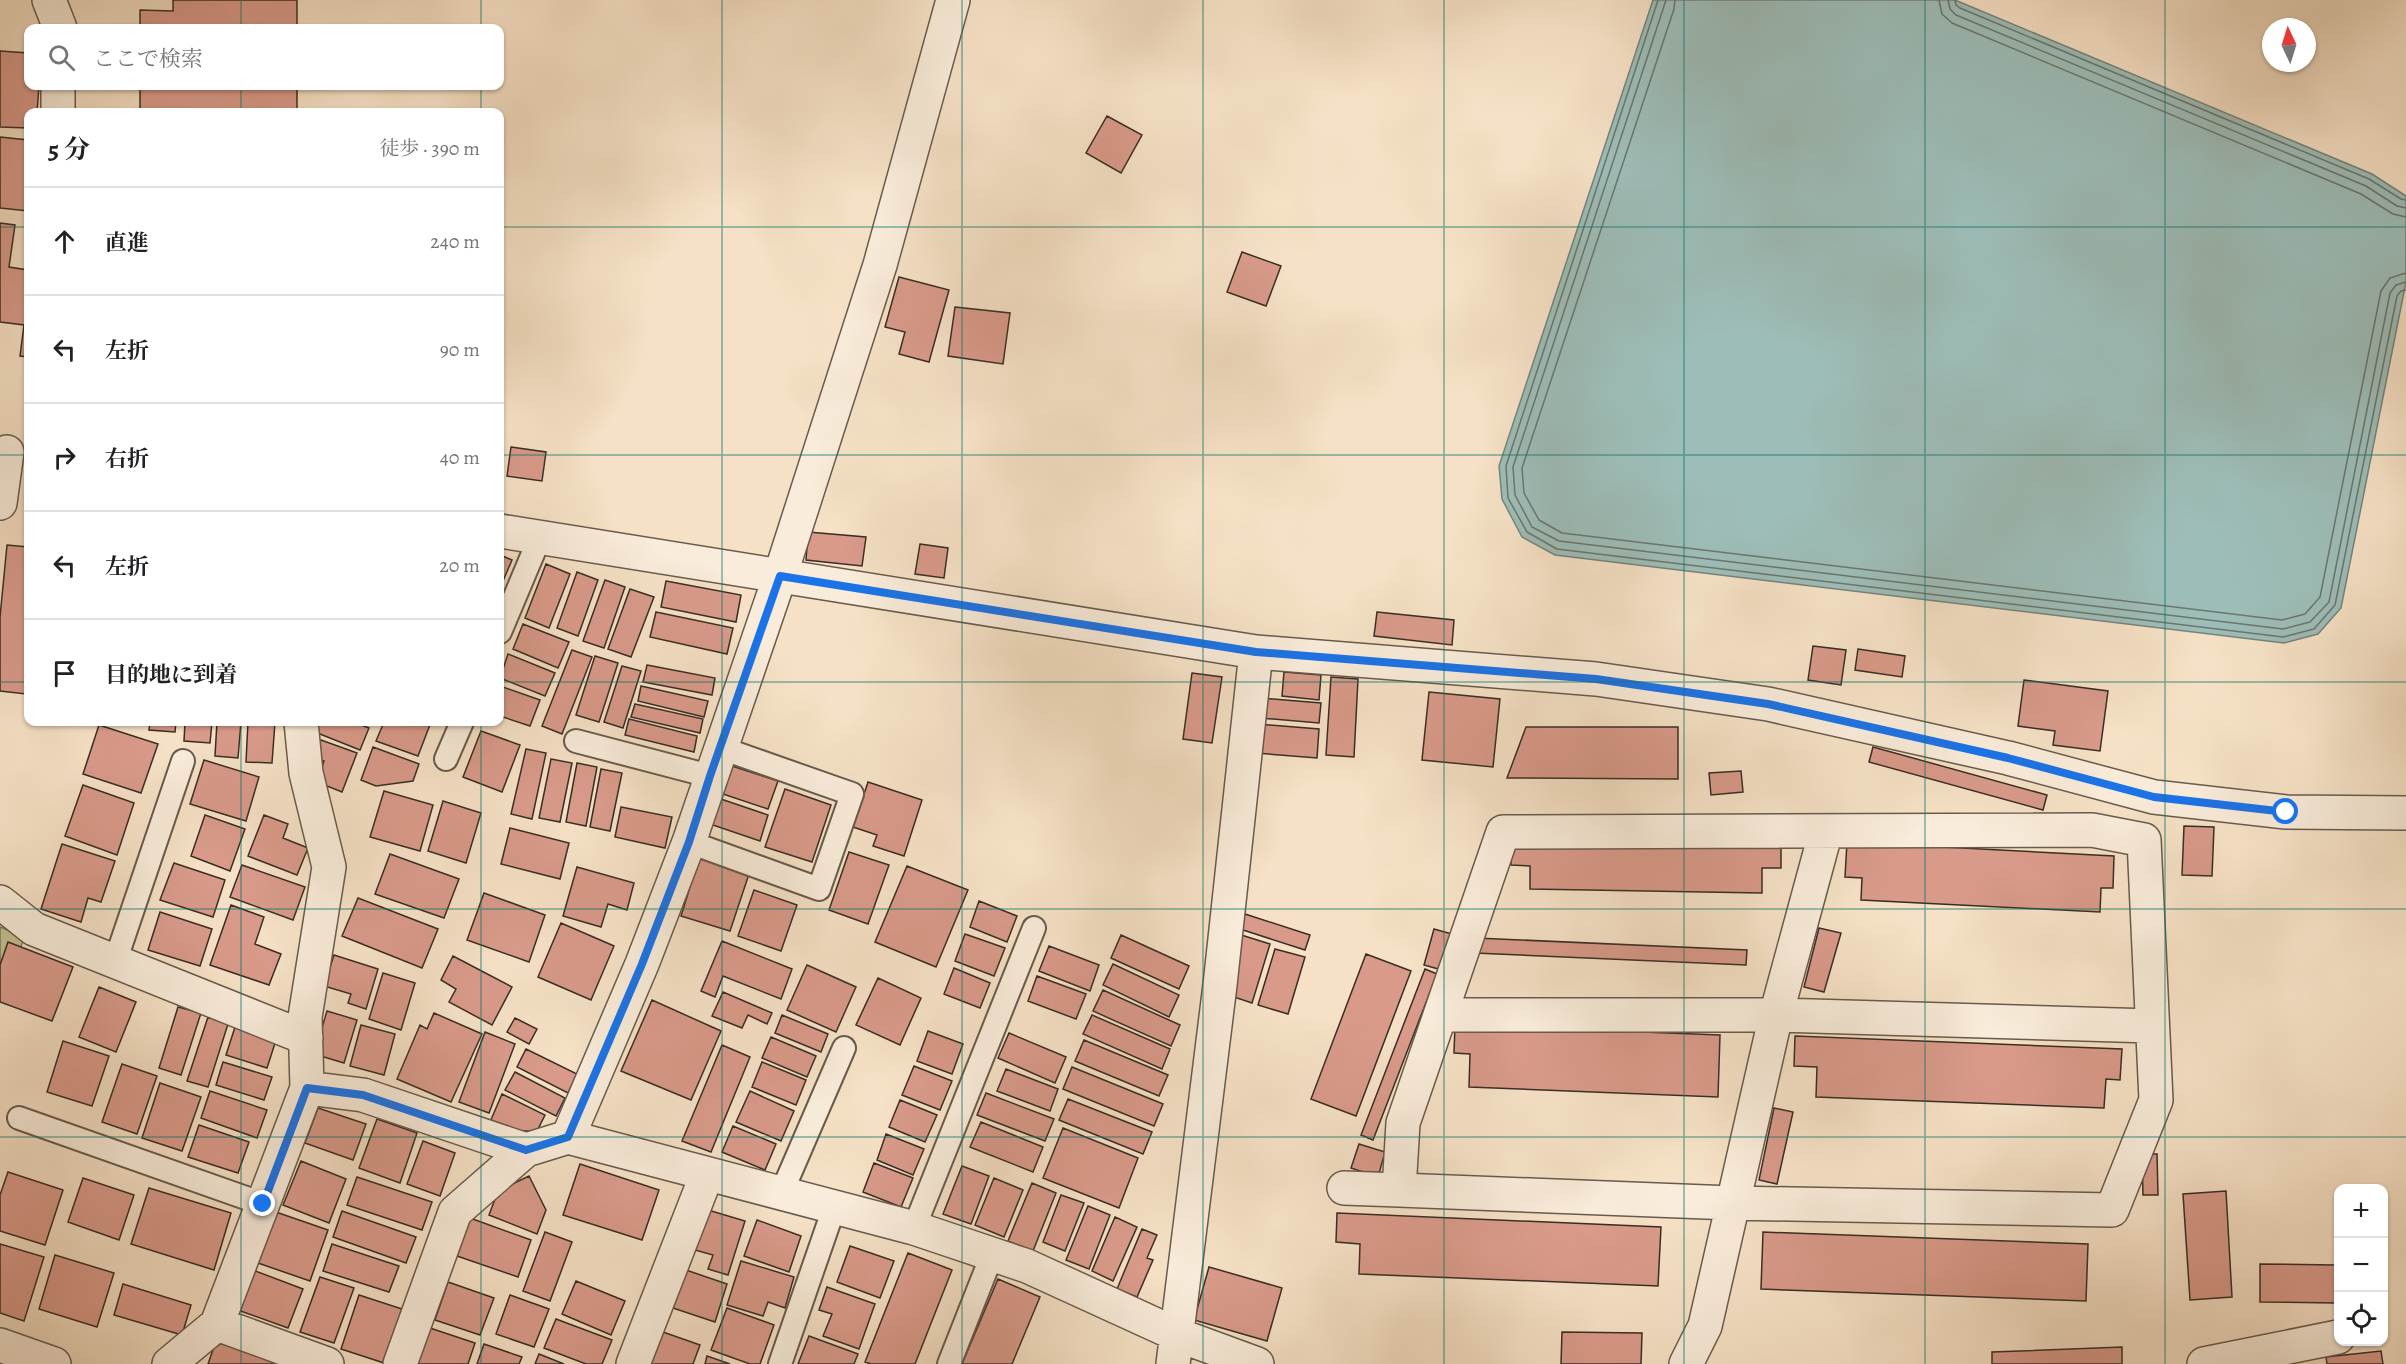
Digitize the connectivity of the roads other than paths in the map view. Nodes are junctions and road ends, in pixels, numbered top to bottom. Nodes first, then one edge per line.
1 (49, 0) edge
2 (953, 0) edge
3 (58, 24) edge
4 (58, 90) edge
5 (58, 108) edge
6 (12, 453) edge
7 (0, 503) edge
8 (504, 532) edge
9 (540, 537) junction
10 (780, 576) junction
11 (504, 622) edge
12 (1256, 652) junction
13 (301, 726) edge
14 (460, 726) edge
15 (576, 741) dead end
16 (446, 759) dead end
17 (183, 761) dead end
18 (716, 762) junction
19 (2406, 813) edge
20 (1826, 831) junction
21 (689, 842) junction
22 (0, 902) edge
23 (1034, 928) dead end
24 (115, 962) junction
25 (1440, 1015) junction
26 (1776, 1015) junction
27 (2152, 1026) junction
28 (306, 1038) junction
29 (844, 1048) dead end
30 (307, 1088) junction
31 (19, 1118) dead end
32 (568, 1137) junction
33 (526, 1150) junction
34 (707, 1174) junction
35 (1344, 1188) dead end
36 (1399, 1190) junction
37 (782, 1194) junction
38 (1732, 1203) junction
39 (263, 1204) junction
40 (834, 1208) junction
41 (914, 1228) junction
42 (992, 1254) junction
43 (217, 1324) junction
44 (2334, 1338) edge
45 (0, 1345) edge
46 (1175, 1350) edge
47 (2301, 1354) edge
48 (54, 1364) edge
49 (169, 1364) edge
50 (327, 1364) edge
51 (400, 1364) edge
52 (633, 1364) edge
53 (780, 1364) edge
54 (949, 1364) edge
55 (1257, 1364) edge
56 (1686, 1364) edge
57 (2204, 1364) edge

1 - 3 street
2 - 10 street
4 - 5 street
6 - 7 street
8 - 9 street
9 - 10 street
9 - 11 lane
10 - 12 street
10 - 18 street
12 - 19 street
12 - 46 street
13 - 28 street
14 - 16 lane
15 - 18 lane
17 - 24 lane
18 - 21 street
18 - 21 lane
20 - 25 street
20 - 26 street
20 - 27 street
21 - 32 street
22 - 24 street
23 - 41 lane
24 - 28 street
25 - 26 street
25 - 36 street
26 - 27 street
26 - 38 street
27 - 38 street
28 - 30 street
29 - 37 lane
30 - 33 street
30 - 39 street
31 - 39 lane
32 - 33 street
32 - 34 street
33 - 51 street
34 - 37 street
34 - 52 street
35 - 36 street
36 - 38 street
37 - 40 street
38 - 56 street
39 - 43 street
40 - 41 street
40 - 53 lane
41 - 42 street
42 - 46 street
42 - 54 lane
43 - 49 street
43 - 50 street
44 - 47 street
45 - 48 street
46 - 55 street
47 - 57 street

